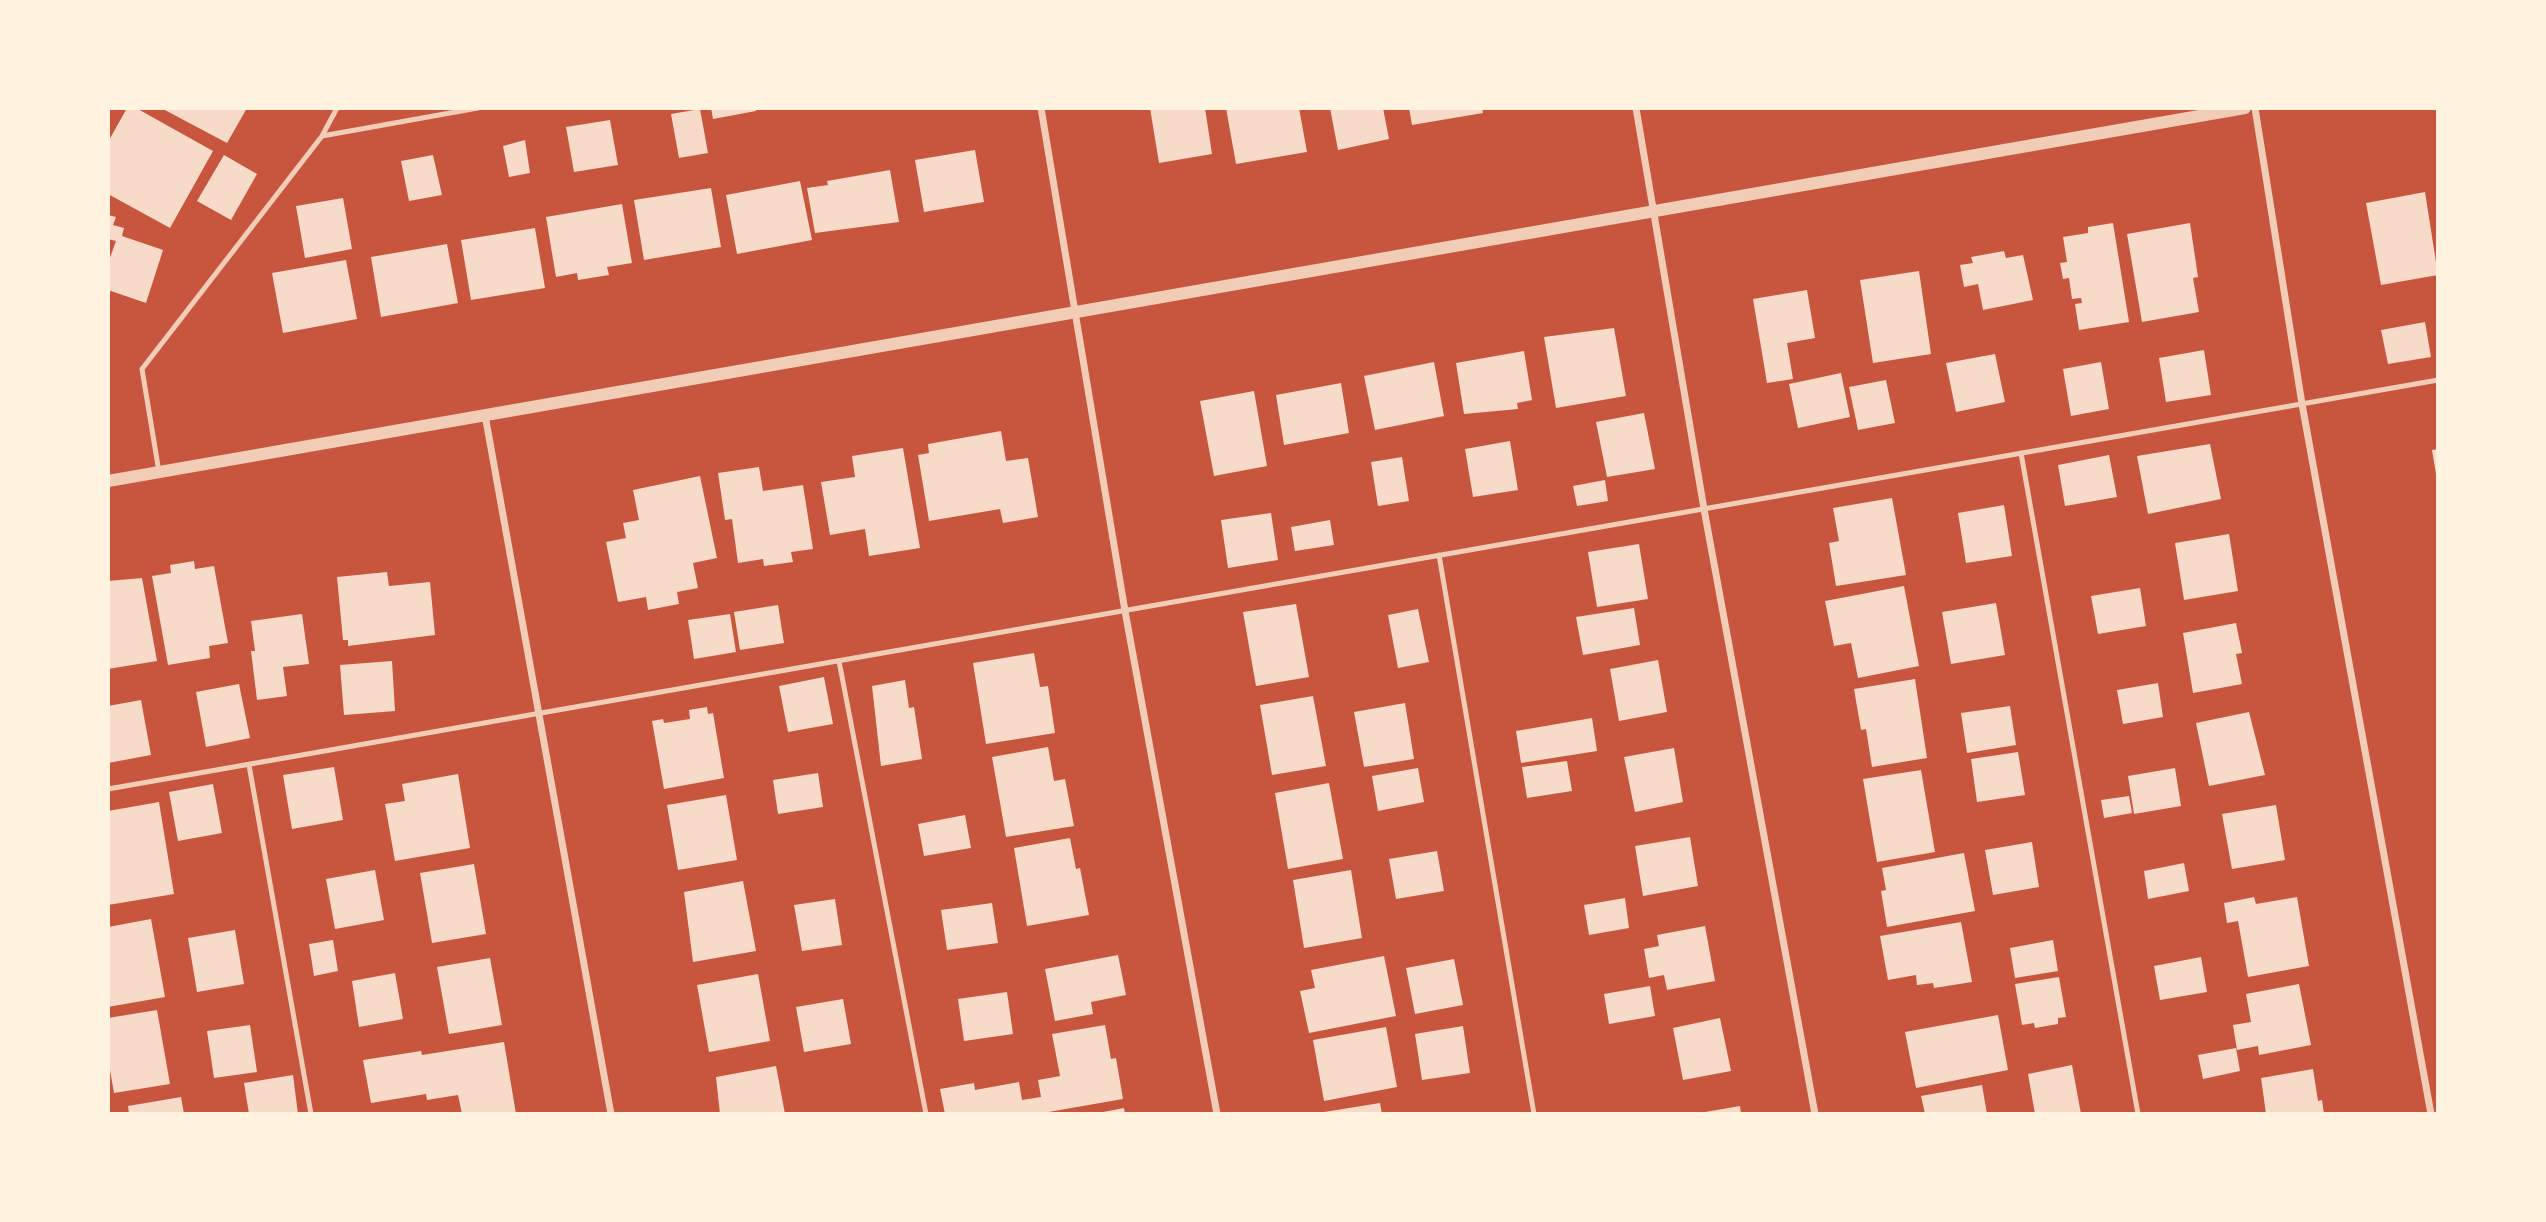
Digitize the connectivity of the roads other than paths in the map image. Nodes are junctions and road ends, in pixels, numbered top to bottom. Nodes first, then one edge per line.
1 (337, 108) edge
2 (478, 108) edge
3 (1041, 108) edge
4 (1636, 108) edge
5 (2245, 108) edge
6 (2255, 108) edge
7 (322, 136) junction
8 (1654, 214) junction
9 (1076, 312) junction
10 (2438, 380) edge
11 (2302, 404) junction
12 (485, 415) junction
13 (2021, 453) junction
14 (159, 472) junction
15 (108, 481) edge
16 (1704, 509) junction
17 (1439, 555) junction
18 (1125, 611) junction
19 (839, 661) junction
20 (538, 714) junction
21 (249, 765) junction
22 (108, 789) edge
23 (311, 1114) edge
24 (611, 1114) edge
25 (926, 1114) edge
26 (1217, 1114) edge
27 (1534, 1114) edge
28 (1815, 1114) edge
29 (2138, 1114) edge
30 (2431, 1114) edge

1 - 7 lane
2 - 7 lane
3 - 9 street
4 - 8 street
5 - 8 street
6 - 11 street
7 - 14 lane
8 - 9 street
8 - 16 street
9 - 12 street
9 - 18 street
10 - 11 lane
11 - 13 lane
11 - 30 street
12 - 14 street
12 - 20 street
13 - 16 lane
13 - 29 lane
14 - 15 street
16 - 17 lane
16 - 28 street
17 - 18 lane
17 - 27 lane
18 - 19 lane
18 - 26 street
19 - 20 lane
19 - 25 lane
20 - 21 lane
20 - 24 street
21 - 22 lane
21 - 23 lane

